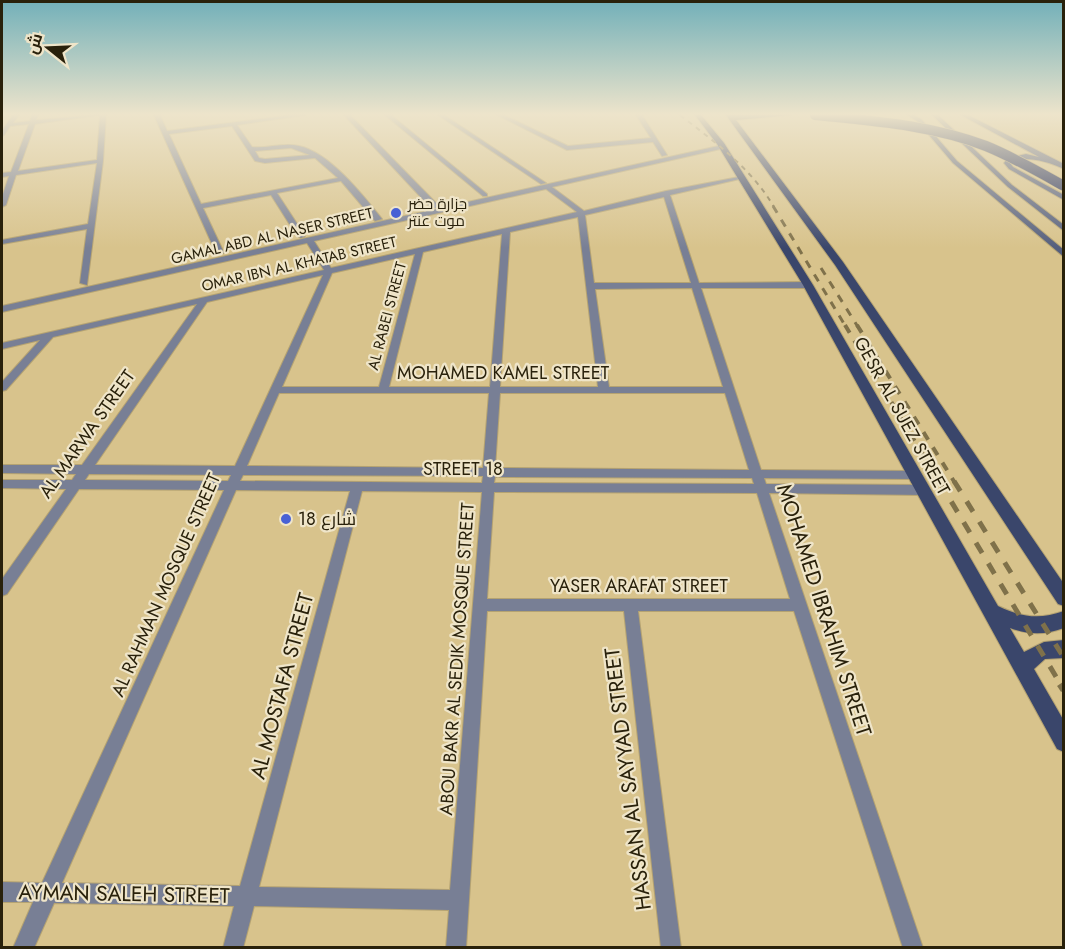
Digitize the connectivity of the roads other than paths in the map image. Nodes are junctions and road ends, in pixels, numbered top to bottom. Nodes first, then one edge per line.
1 (18, 159) edge
2 (178, 159) edge
3 (258, 159) edge
4 (282, 159) edge
5 (318, 159) edge
6 (389, 159) edge
7 (442, 159) edge
8 (507, 159) edge
9 (651, 159) edge
10 (659, 159) edge
11 (731, 159) edge
12 (761, 159) edge
13 (953, 159) edge
14 (982, 159) edge
15 (1010, 159) edge
16 (1014, 159) edge
17 (1027, 159) edge
18 (1043, 159) edge
19 (1049, 159) edge
20 (100, 161) joint
21 (1052, 161) junction
22 (1064, 167) edge
23 (12, 173) junction
24 (2, 175) edge
25 (742, 177) junction
26 (1064, 178) edge
27 (342, 179) junction
28 (546, 185) junction
29 (1064, 186) edge
30 (273, 192) junction
31 (666, 193) junction
32 (485, 195) junction
33 (1064, 198) edge
34 (2, 206) edge
35 (201, 206) junction
36 (434, 206) junction
37 (581, 212) junction
38 (378, 219) junction
39 (92, 226) junction
40 (1064, 229) edge
41 (506, 230) junction
42 (306, 238) junction
43 (2, 242) edge
44 (420, 250) junction
45 (220, 253) junction
46 (1064, 255) edge
47 (329, 271) junction
48 (84, 283) junction
49 (696, 285) junction
50 (808, 285) junction
51 (592, 286) junction
52 (204, 300) junction
53 (2, 301) edge
54 (2, 309) edge
55 (50, 335) junction
56 (2, 345) edge
57 (2, 388) edge
58 (276, 390) junction
59 (383, 390) junction
60 (493, 390) junction
61 (604, 390) junction
62 (729, 390) junction
63 (2, 469) edge
64 (84, 469) junction
65 (240, 470) junction
66 (488, 470) junction
67 (757, 473) junction
68 (916, 475) junction
69 (2, 484) edge
70 (73, 484) junction
71 (233, 485) junction
72 (357, 486) junction
73 (487, 487) junction
74 (761, 488) junction
75 (924, 490) junction
76 (2, 590) edge
77 (1064, 599) edge
78 (480, 605) junction
79 (630, 605) junction
80 (799, 605) junction
81 (988, 610) junction
82 (1064, 619) edge
83 (1064, 649) edge
84 (1022, 670) junction
85 (1064, 742) edge
86 (2, 892) edge
87 (48, 893) junction
88 (247, 896) junction
89 (459, 900) junction
90 (23, 948) edge
91 (233, 948) edge
92 (456, 948) edge
93 (671, 948) edge
94 (913, 948) edge

1 - 23 street
2 - 35 street
3 - 4 street
5 - 27 street
6 - 36 street
7 - 32 street
8 - 28 street
9 - 28 street, GAMAL ABD AL NASER STREET
10 - 28 street, GAMAL ABD AL NASER STREET
11 - 25 main road, GESR AL SUEZ STREET
12 - 77 main road, GESR AL SUEZ STREET
13 - 46 main road
14 - 40 main road
15 - 33 main road
16 - 29 highway, bridge
17 - 26 highway, bridge
18 - 21 main road
19 - 21 main road
20 - 23 street
20 - 39 street
21 - 22 main road
23 - 24 street
23 - 34 street
25 - 31 street, OMAR IBN AL KHATAB STREET
25 - 50 main road, GESR AL SUEZ STREET
27 - 30 street
27 - 38 street
28 - 32 street, GAMAL ABD AL NASER STREET
28 - 37 street
28 - 42 street, GAMAL ABD AL NASER STREET
30 - 35 street
30 - 42 street
31 - 37 street, OMAR IBN AL KHATAB STREET
31 - 49 street, MOHAMED IBRAHIM STREET
32 - 36 street, GAMAL ABD AL NASER STREET
35 - 45 street
36 - 38 street, GAMAL ABD AL NASER STREET
37 - 41 street, OMAR IBN AL KHATAB STREET
37 - 51 street
38 - 42 street, GAMAL ABD AL NASER STREET
39 - 43 street
39 - 48 street
41 - 44 street, OMAR IBN AL KHATAB STREET
41 - 60 street, ABOU BAKR AL SEDIK MOSQUE STREET
42 - 45 street, GAMAL ABD AL NASER STREET
42 - 47 street
42 - 54 street, GAMAL ABD AL NASER STREET
44 - 47 street, OMAR IBN AL KHATAB STREET
44 - 59 street, AL RABEI STREET
45 - 48 street, GAMAL ABD AL NASER STREET
47 - 52 street, OMAR IBN AL KHATAB STREET
47 - 58 street, AL RAHMAN MOSQUE STREET
48 - 53 street, GAMAL ABD AL NASER STREET
49 - 50 street
49 - 51 street
49 - 62 street, MOHAMED IBRAHIM STREET
50 - 68 main road, GESR AL SUEZ STREET
51 - 61 street
52 - 55 street, OMAR IBN AL KHATAB STREET
52 - 64 street, AL MARWA STREET
55 - 56 street, OMAR IBN AL KHATAB STREET
55 - 57 street
58 - 59 street, MOHAMED KAMEL STREET
58 - 65 street, AL RAHMAN MOSQUE STREET
59 - 60 street, MOHAMED KAMEL STREET
60 - 61 street, MOHAMED KAMEL STREET
60 - 66 street, ABOU BAKR AL SEDIK MOSQUE STREET
61 - 62 street, MOHAMED KAMEL STREET
62 - 67 street, MOHAMED IBRAHIM STREET
63 - 64 street, STREET 18
64 - 65 street, STREET 18
64 - 70 street, AL MARWA STREET
65 - 66 street, STREET 18
65 - 71 street, AL RAHMAN MOSQUE STREET
66 - 67 street, STREET 18
66 - 73 street, ABOU BAKR AL SEDIK MOSQUE STREET
67 - 68 street, STREET 18
67 - 74 street, MOHAMED IBRAHIM STREET
68 - 75 main road, GESR AL SUEZ STREET
69 - 70 street, STREET 18
70 - 71 street, STREET 18
70 - 76 street, AL MARWA STREET
71 - 72 street, STREET 18
71 - 87 street, AL RAHMAN MOSQUE STREET
72 - 73 street, STREET 18
72 - 88 street, AL MOSTAFA STREET
73 - 74 street, STREET 18
73 - 78 street, ABOU BAKR AL SEDIK MOSQUE STREET
74 - 75 street, STREET 18
74 - 80 street, MOHAMED IBRAHIM STREET
75 - 81 main road, GESR AL SUEZ STREET
78 - 79 street, YASER ARAFAT STREET
78 - 89 street, ABOU BAKR AL SEDIK MOSQUE STREET
79 - 80 street, YASER ARAFAT STREET
79 - 93 street, HASSAN AL SAYYAD STREET
80 - 94 street, MOHAMED IBRAHIM STREET
81 - 82 main road
81 - 84 main road, GESR AL SUEZ STREET
83 - 84 main road
84 - 85 main road, GESR AL SUEZ STREET
86 - 87 street, AYMAN SALEH STREET
87 - 88 street, AYMAN SALEH STREET
87 - 90 street, AL RAHMAN MOSQUE STREET
88 - 89 street, AYMAN SALEH STREET
88 - 91 street, AYMAN SALEH STREET
89 - 92 street, ABOU BAKR AL SEDIK MOSQUE STREET

